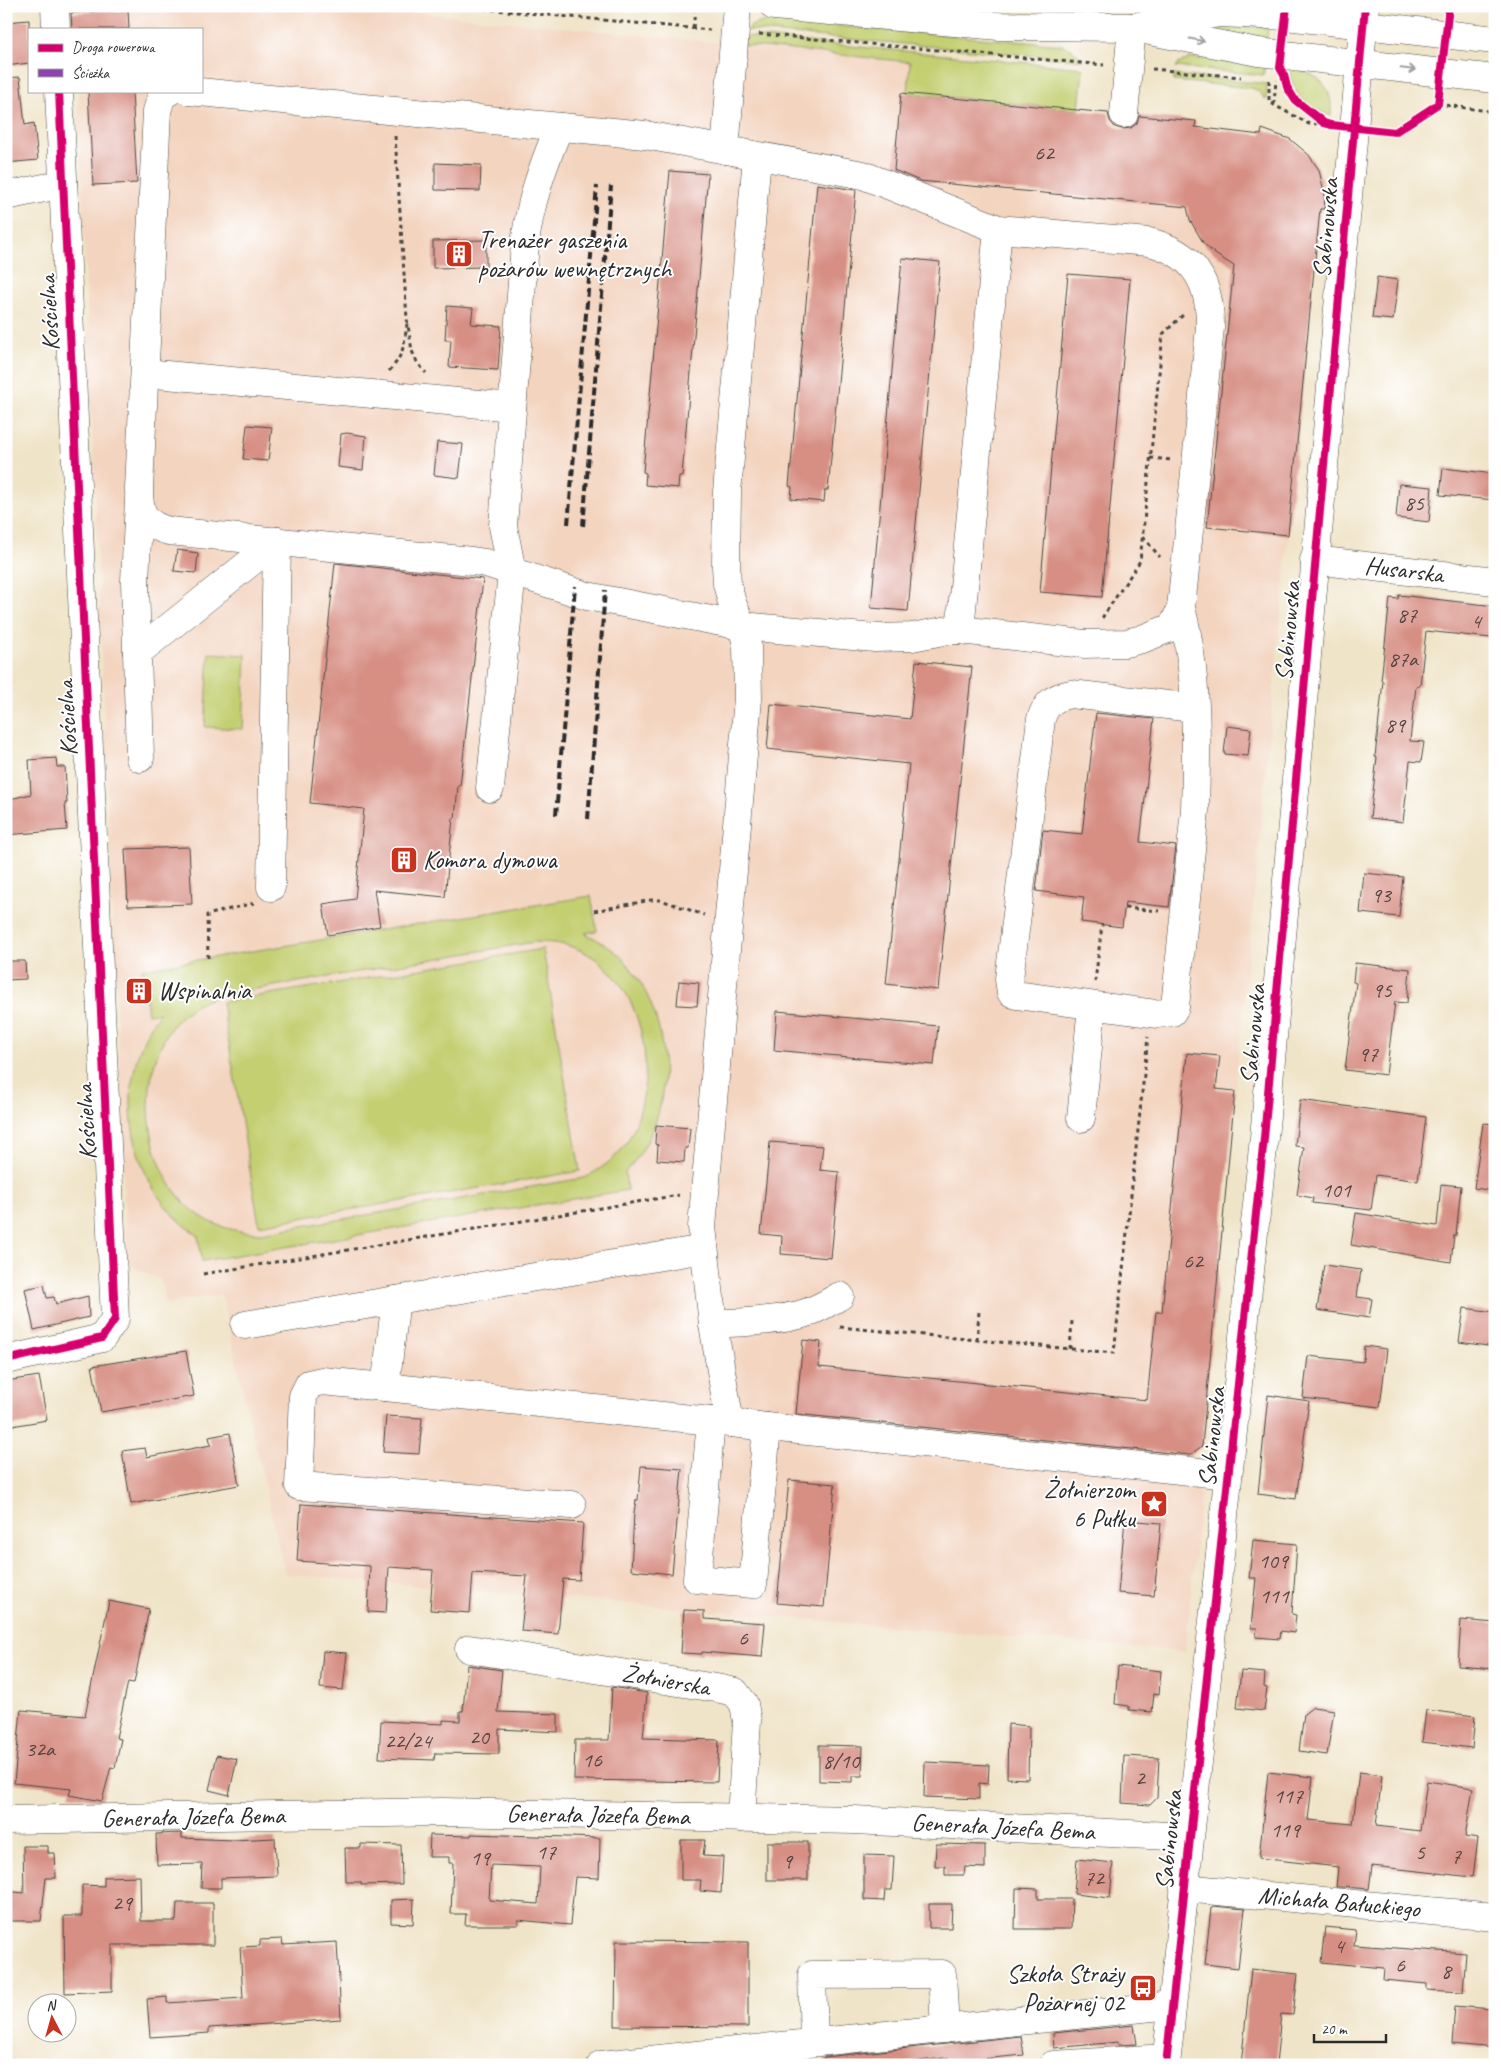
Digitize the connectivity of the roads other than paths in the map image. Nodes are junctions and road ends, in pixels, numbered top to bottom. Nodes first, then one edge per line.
1 (55, 6) edge
2 (774, 6) edge
3 (1364, 15) edge
4 (736, 19) edge
5 (1132, 27) junction
6 (56, 28) edge
7 (1495, 40) edge
8 (1360, 63) junction
9 (1495, 80) edge
10 (58, 92) edge
11 (168, 92) edge
12 (199, 92) edge
13 (1124, 114) dead end
14 (559, 127) junction
15 (725, 150) junction
16 (757, 157) junction
17 (63, 184) junction
18 (6, 196) edge
19 (998, 228) junction
20 (144, 374) junction
21 (512, 407) junction
22 (139, 489) junction
23 (278, 541) junction
24 (1314, 560) junction
25 (512, 572) junction
26 (1495, 581) edge
27 (1181, 608) junction
28 (742, 626) junction
29 (960, 630) junction
30 (137, 653) junction
31 (1194, 708) junction
32 (140, 758) dead end
33 (490, 788) dead end
34 (271, 886) road end
35 (1092, 1006) junction
36 (1081, 1118) dead end
37 (704, 1249) junction
38 (840, 1296) dead end
39 (396, 1300) junction
40 (713, 1324) junction
41 (245, 1325) dead end
42 (6, 1360) edge
43 (385, 1387) junction
44 (720, 1422) junction
45 (767, 1426) junction
46 (1228, 1475) junction
47 (572, 1505) dead end
48 (469, 1649) dead end
49 (741, 1818) junction
50 (6, 1820) edge
51 (1190, 1837) junction
52 (1184, 1888) junction
53 (1495, 1917) edge
54 (1171, 2005) junction
55 (945, 2028) junction
56 (814, 2042) junction
57 (1166, 2061) edge
58 (601, 2065) edge
59 (1053, 2065) edge

1 - 6 street
2 - 5 street
3 - 5 street
3 - 7 street
3 - 8 street, Sabinowska
4 - 15 street
5 -> 8 street
5 - 13 street
8 -> 9 street
8 - 24 street, Sabinowska
10 - 17 street, Kościelna
11 - 20 street
12 - 14 street
14 - 15 street
14 - 21 street
15 - 16 street
16 - 19 street
16 - 28 street
17 - 18 street
17 - 42 street, Kościelna
19 - 27 street
19 - 29 street
20 - 21 street
20 - 22 street
21 - 25 street
22 - 23 street
22 - 30 street
23 - 25 street
23 - 30 street
23 - 34 street
24 - 26 street, Husarska
24 - 46 street, Sabinowska
25 - 28 street
25 - 33 street
27 - 29 street
27 - 31 street
28 - 29 street
28 - 37 street
30 - 32 street
31 - 35 street
31 - 35 street
35 - 36 street
37 - 39 street
37 - 40 street
38 - 40 street
39 - 41 street
39 - 43 street
40 - 44 street
43 - 44 street
43 - 47 street
44 - 45 street
44 - 45 street
45 - 46 street
46 - 51 street, Sabinowska
48 - 49 street, Żołnierska
49 - 50 street, Generała Józefa Bema
49 - 51 street, Generała Józefa Bema
51 - 52 street, Sabinowska
52 - 53 street, Michała Bałuckiego
52 - 54 street, Sabinowska
54 - 55 street
54 - 57 street, Sabinowska
55 - 56 street
55 - 56 street
56 - 58 street
57 - 59 street

